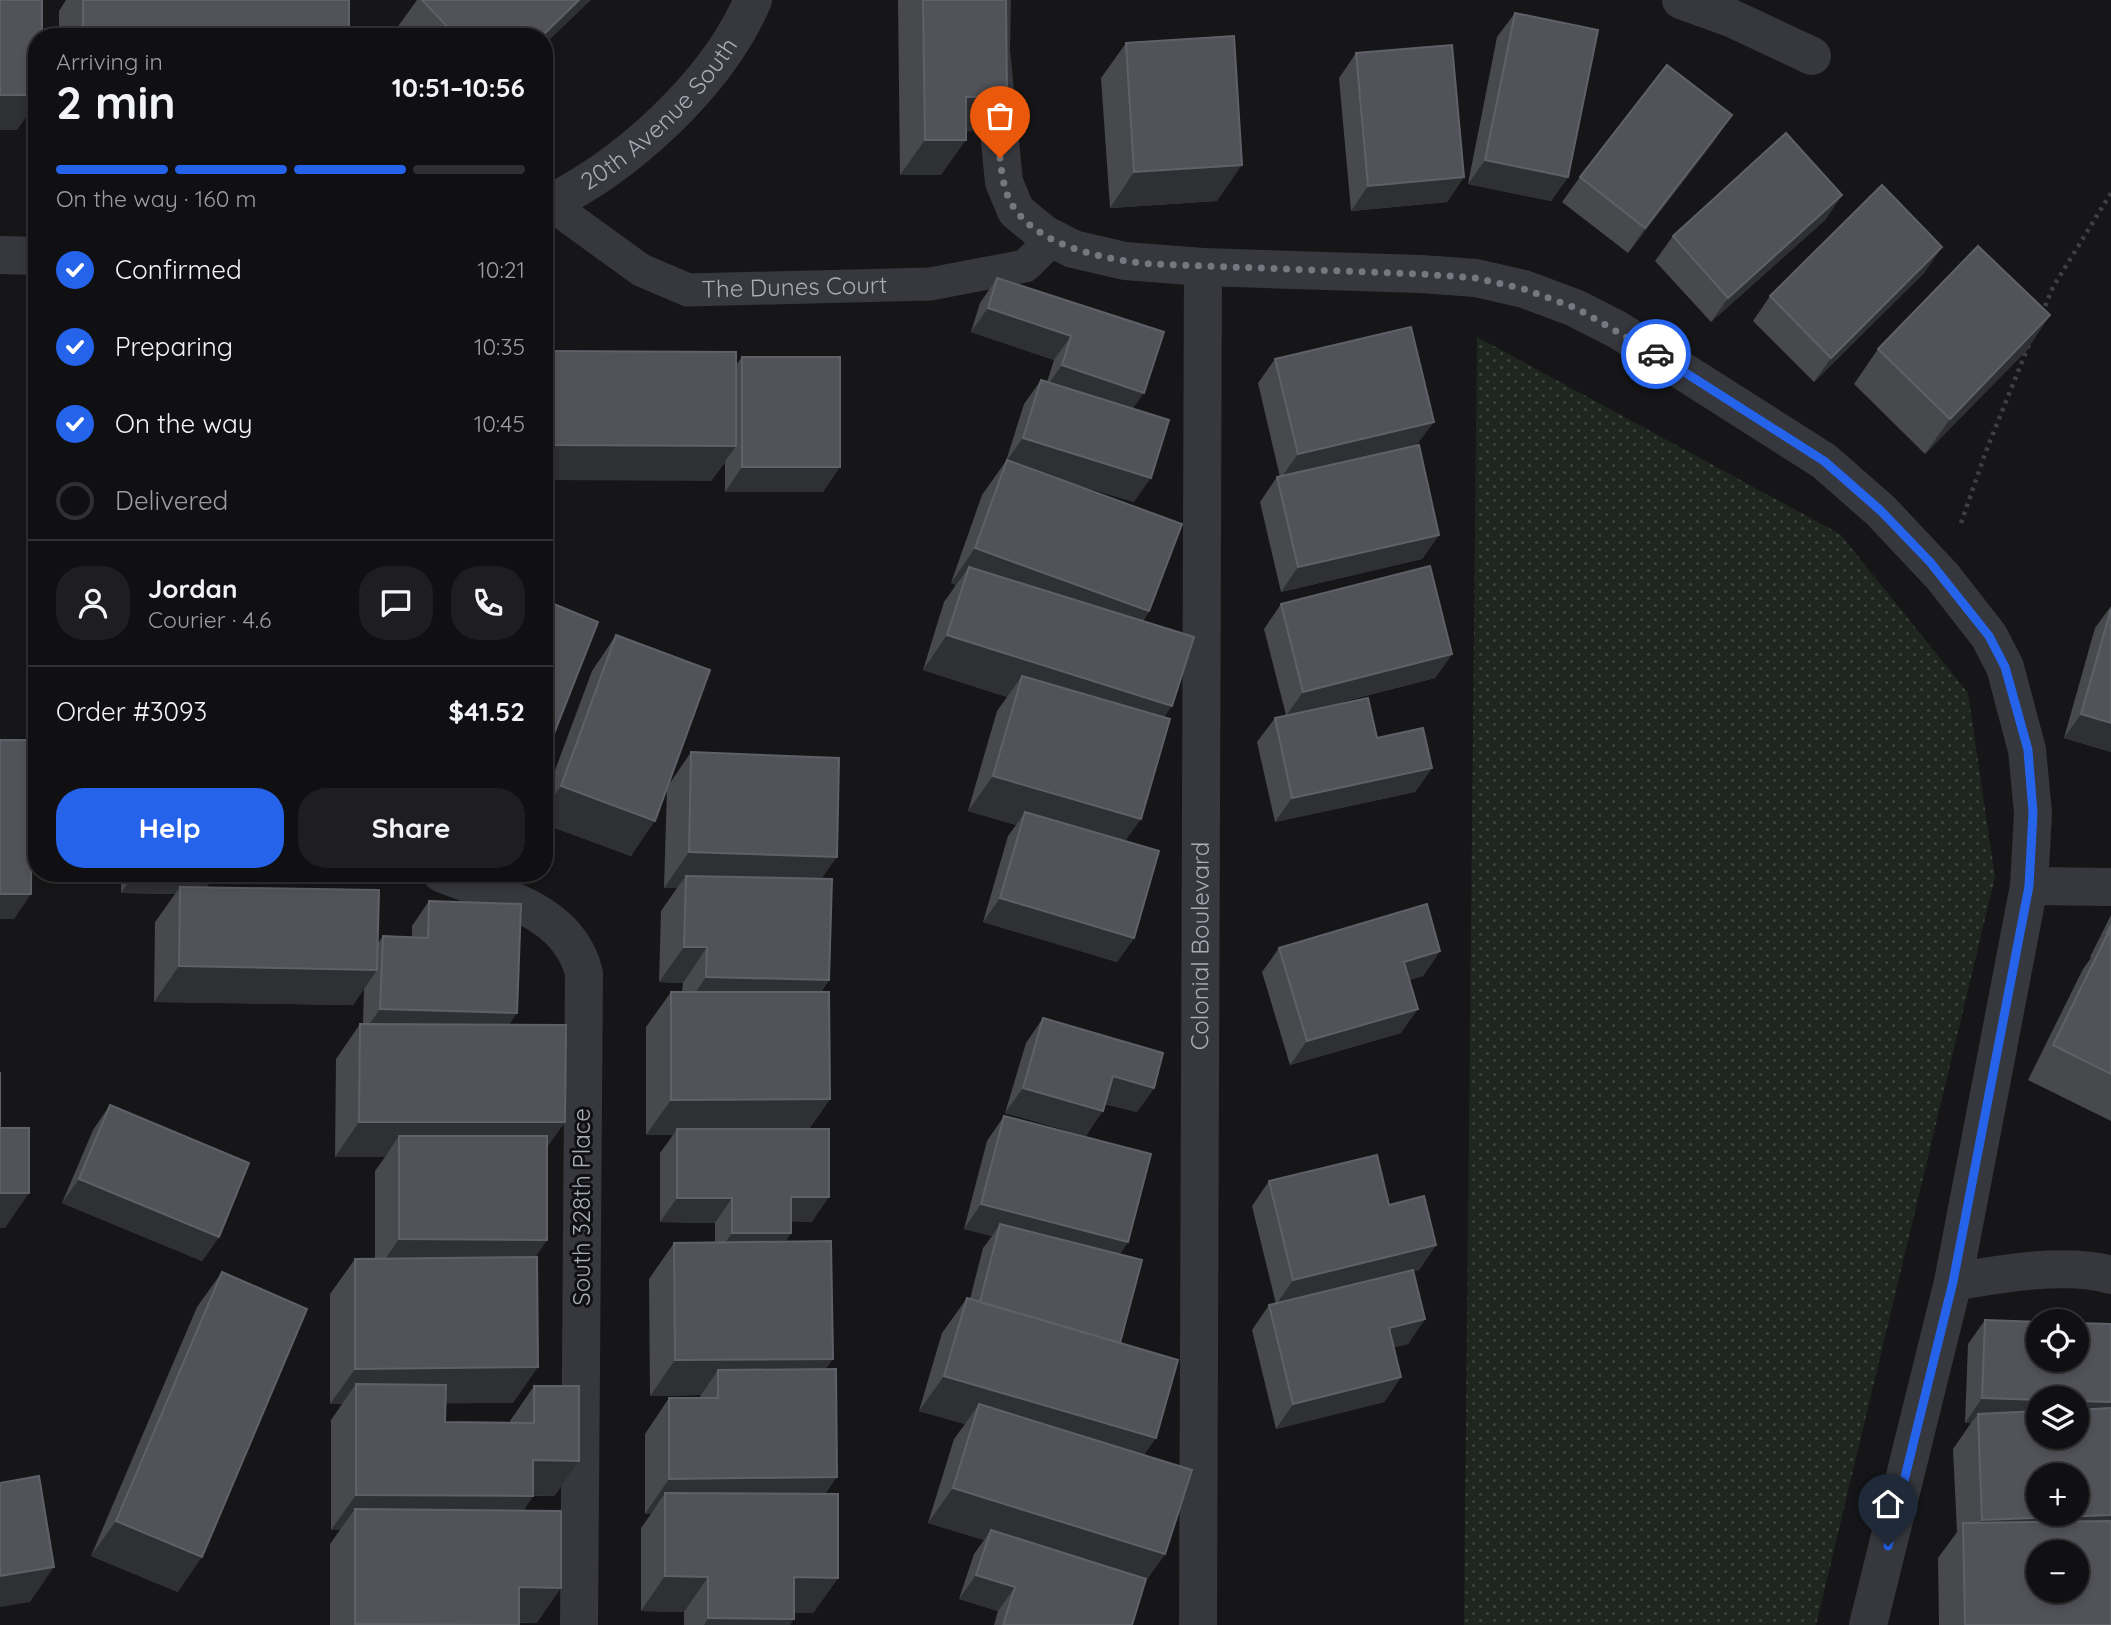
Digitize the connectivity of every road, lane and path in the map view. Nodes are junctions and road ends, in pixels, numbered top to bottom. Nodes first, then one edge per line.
1 (753, 0) edge
2 (992, 0) edge
3 (1681, 0) edge
4 (1812, 57) dead end
5 (2111, 193) edge
6 (553, 201) edge
7 (553, 209) edge
8 (1053, 239) junction
9 (0, 255) edge
10 (28, 256) edge
11 (1203, 267) junction
12 (2039, 321) edge
13 (2034, 333) edge
14 (1943, 577) junction
15 (464, 882) edge
16 (2029, 886) junction
17 (2111, 887) edge
18 (2111, 1275) edge
19 (1953, 1282) junction
20 (579, 1625) edge
21 (1198, 1625) edge
22 (1868, 1625) edge

1 - 6 street, 20th Avenue South
2 - 8 street
3 - 4 street
5 - 12 path
7 - 8 lane, The Dunes Court
8 - 11 street
9 - 10 street
11 - 14 street
11 - 21 street, Colonial Boulevard
13 - 14 path
14 - 16 street
15 - 20 street, South 328th Place
16 - 17 street
16 - 19 street
18 - 19 street
19 - 22 street

